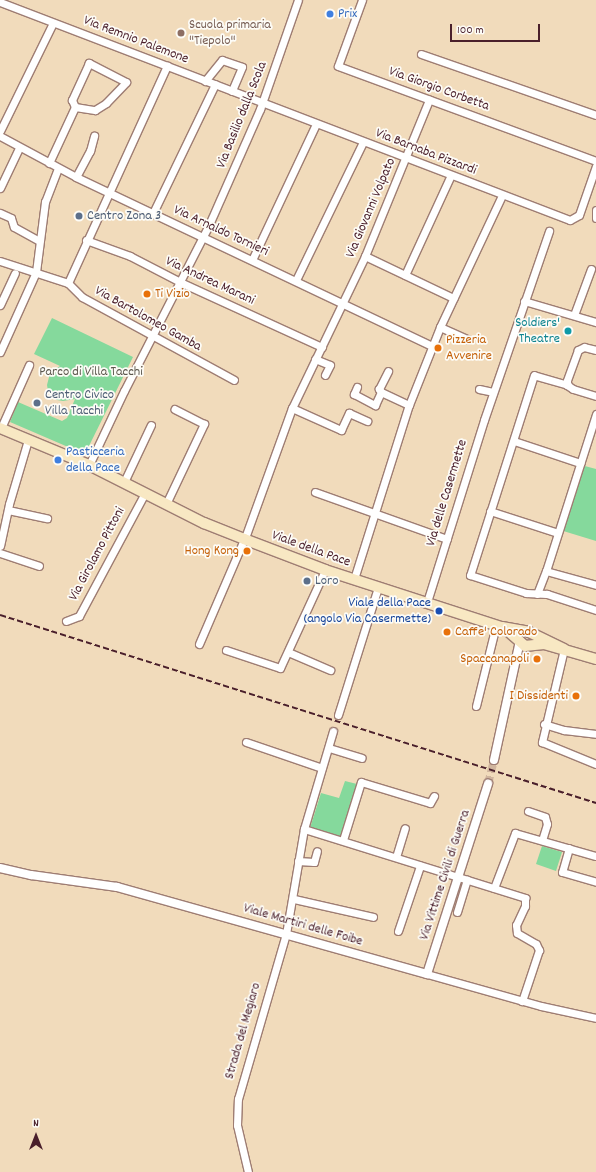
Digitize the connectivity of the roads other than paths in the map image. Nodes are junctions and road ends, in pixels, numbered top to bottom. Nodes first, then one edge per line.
1 (298, 0) edge
2 (362, 0) edge
3 (0, 2) edge
4 (53, 23) junction
5 (421, 54) dead end
6 (167, 66) junction
7 (205, 81) junction
8 (215, 84) junction
9 (232, 91) junction
10 (429, 100) junction
11 (263, 102) junction
12 (75, 107) junction
13 (596, 115) edge
14 (316, 124) junction
15 (0, 132) edge
16 (0, 136) edge
17 (94, 136) dead end
18 (363, 142) junction
19 (19, 148) junction
20 (407, 157) junction
21 (596, 161) edge
22 (49, 163) junction
23 (596, 166) edge
24 (58, 168) junction
25 (451, 175) junction
26 (76, 177) junction
27 (0, 188) edge
28 (108, 192) junction
29 (502, 195) junction
30 (596, 210) edge
31 (0, 213) edge
32 (153, 213) junction
33 (596, 218) edge
34 (549, 231) dead end
35 (204, 238) junction
36 (86, 240) junction
37 (39, 241) junction
38 (365, 256) junction
39 (252, 260) junction
40 (0, 261) edge
41 (591, 268) dead end
42 (36, 272) junction
43 (15, 273) dead end
44 (405, 275) junction
45 (296, 280) junction
46 (68, 283) junction
47 (182, 283) junction
48 (453, 298) junction
49 (524, 301) junction
50 (343, 302) junction
51 (0, 305) edge
52 (574, 315) junction
53 (596, 322) edge
54 (440, 327) junction
55 (152, 337) junction
56 (467, 339) dead end
57 (432, 346) junction
58 (322, 347) junction
59 (596, 350) edge
60 (0, 352) edge
61 (315, 359) junction
62 (29, 364) dead end
63 (388, 371) dead end
64 (325, 375) dead end
65 (234, 380) dead end
66 (568, 385) junction
67 (357, 388) dead end
68 (479, 389) dead end
69 (381, 392) junction
70 (493, 392) junction
71 (596, 396) edge
72 (409, 405) junction
73 (292, 408) junction
74 (175, 409) dead end
75 (596, 414) edge
76 (367, 421) dead end
77 (151, 425) dead end
78 (0, 428) edge
79 (28, 440) junction
80 (514, 441) junction
81 (580, 463) junction
82 (89, 465) junction
83 (124, 482) junction
84 (315, 492) dead end
85 (145, 493) junction
86 (166, 504) junction
87 (8, 510) junction
88 (490, 511) junction
89 (373, 514) junction
90 (47, 518) dead end
91 (558, 532) junction
92 (244, 539) junction
93 (447, 539) junction
94 (0, 546) edge
95 (0, 553) edge
96 (39, 566) dead end
97 (325, 570) junction
98 (546, 571) junction
99 (354, 579) junction
100 (596, 585) edge
101 (378, 587) junction
102 (537, 594) junction
103 (427, 602) junction
104 (596, 610) edge
105 (66, 622) dead end
106 (496, 625) junction
107 (526, 640) junction
108 (199, 644) dead end
109 (564, 649) junction
110 (226, 650) dead end
111 (288, 652) junction
112 (596, 659) edge
113 (330, 670) dead end
114 (476, 706) dead end
115 (338, 716) dead end
116 (544, 724) junction
117 (333, 731) dead end
118 (596, 734) edge
119 (246, 742) dead end
120 (329, 748) junction
121 (362, 758) dead end
122 (494, 760) tunnel mouth
123 (596, 764) edge
124 (322, 768) junction
125 (488, 784) tunnel mouth
126 (434, 796) dead end
127 (528, 811) dead end
128 (405, 828) dead end
129 (304, 829) junction
130 (343, 840) junction
131 (542, 840) junction
132 (570, 848) junction
133 (317, 851) dead end
134 (596, 856) edge
135 (396, 857) junction
136 (298, 861) junction
137 (420, 866) junction
138 (0, 868) edge
139 (457, 876) junction
140 (467, 879) junction
141 (596, 882) edge
142 (494, 888) junction
143 (294, 899) junction
144 (457, 912) dead end
145 (373, 917) dead end
146 (398, 931) dead end
147 (286, 934) junction
148 (427, 974) junction
149 (522, 1001) junction
150 (596, 1018) edge
151 (248, 1172) edge

1 - 11 street, Via Basilio dalla Scola
2 - 10 street, Via Giorgio Corbetta
3 - 4 street, Via Remnio Palemone
4 - 6 street, Via Remnio Palemone
4 - 15 street
5 - 13 street
6 - 7 street, Via Remnio Palemone
6 - 28 street
7 - 8 street, Via Remnio Palemone
7 - 9 street
8 - 9 street, Via Remnio Palemone
8 - 32 street
9 - 11 street, Via Remnio Palemone
10 - 20 street, Via Giovanni Volpato
10 - 21 street, Via Giorgio Corbetta
11 - 14 street, Via Barnaba Pizzardi
11 - 35 street, Via Basilio dalla Scola
12 - 12 street
12 - 22 street
14 - 18 street, Via Barnaba Pizzardi
14 - 39 street
16 - 19 street, Via Arnaldo Tornieri
17 - 26 street
18 - 20 street, Via Barnaba Pizzardi
18 - 45 street
19 - 22 street, Via Arnaldo Tornieri
19 - 27 street
20 - 25 street, Via Barnaba Pizzardi
20 - 38 street, Via Giovanni Volpato
22 - 24 street, Via Arnaldo Tornieri
23 - 29 street, Via Barnaba Pizzardi
24 - 26 street, Via Arnaldo Tornieri
24 - 37 street
25 - 29 street, Via Barnaba Pizzardi
25 - 44 street
26 - 28 street, Via Arnaldo Tornieri
28 - 32 street, Via Arnaldo Tornieri
28 - 36 street
29 - 48 street
30 - 33 street
31 - 37 street
32 - 35 street, Via Arnaldo Tornieri
34 - 49 street, Via delle Casermette
35 - 39 street, Via Arnaldo Tornieri
35 - 47 street, Via Basilio dalla Scola
36 - 46 street
36 - 47 street, Via Andrea Marani
37 - 42 street
38 - 44 street
38 - 50 street, Via Giovanni Volpato
39 - 45 street, Via Arnaldo Tornieri
40 - 42 street, Via Bartolomeo Gamba
41 - 52 street
42 - 46 street, Via Bartolomeo Gamba
42 - 60 street
43 - 51 street
44 - 48 street
45 - 50 street, Via Arnaldo Tornieri
46 - 55 street, Via Bartolomeo Gamba
47 - 55 street, Via Basilio dalla Scola
47 - 58 street, Via Andrea Marani
48 - 54 street
49 - 52 street
49 - 70 street, Via delle Casermette
50 - 57 street, Via Arnaldo Tornieri
50 - 58 street, Via Giovanni Volpato
52 - 53 street
54 - 56 street
54 - 57 street
55 - 65 street, Via Bartolomeo Gamba
55 - 82 street, Via Basilio dalla Scola
57 - 72 street
58 - 61 street, Via Giovanni Volpato
59 - 66 street
61 - 64 street
61 - 73 street, Via Giovanni Volpato
62 - 78 street, Viale della Pace
63 - 69 street
66 - 71 street
66 - 80 street
67 - 69 street
68 - 70 street
69 - 72 street
70 - 93 street, Via delle Casermette
72 - 89 street
73 - 76 street
73 - 92 street, Via Giovanni Volpato
74 - 86 street
75 - 81 street
77 - 83 street
78 - 79 main road, Viale della Pace
79 - 82 main road, Viale della Pace
79 - 87 street
80 - 81 street
80 - 88 street
81 - 91 street
82 - 83 main road, Viale della Pace
83 - 85 main road, Viale della Pace
84 - 89 street
85 - 86 main road, Viale della Pace
85 - 105 street, Via Girolamo Pittoni
86 - 92 main road, Viale della Pace
87 - 90 street
87 - 94 street
88 - 91 street
88 - 102 street
89 - 93 street
89 - 99 street
91 - 98 street
92 - 97 main road, Viale della Pace
92 - 108 street, Via Giovanni Volpato
93 - 103 street, Via delle Casermette
95 - 96 street
97 - 99 main road, Viale della Pace
97 - 111 street
98 - 100 street
98 - 102 street
99 - 101 main road, Viale della Pace
101 - 103 main road, Viale della Pace
101 - 115 street
102 - 104 street
103 - 106 main road, Viale della Pace
106 - 107 main road, Viale della Pace
106 - 114 street
107 - 109 main road, Viale della Pace
107 - 122 street
109 - 112 main road, Viale della Pace
109 - 116 street
110 - 111 street
111 - 113 street
116 - 118 street
116 - 123 street
117 - 120 street, Strada del Megiaro
119 - 124 street
120 - 121 street
120 - 124 street, Strada del Megiaro
124 - 129 street, Strada del Megiaro
125 - 139 street, Via Vittime Civili di Guerra
126 - 130 street
127 - 131 street
128 - 135 street
129 - 130 street
129 - 136 street, Strada del Megiaro
130 - 135 street
131 - 132 street
131 - 142 street
132 - 134 street
132 - 141 street
133 - 136 street
135 - 137 street
136 - 143 street, Strada del Megiaro
137 - 139 street
137 - 146 street
138 - 147 street, Viale Martiri delle Foibe
139 - 140 street
139 - 148 street, Via Vittime Civili di Guerra
140 - 142 street
140 - 144 street
142 - 149 street
143 - 145 street
143 - 147 street, Strada del Megiaro
147 - 148 street, Viale Martiri delle Foibe
147 - 151 street, Strada del Megiaro
148 - 149 street, Viale Martiri delle Foibe
149 - 150 street, Viale Martiri delle Foibe

